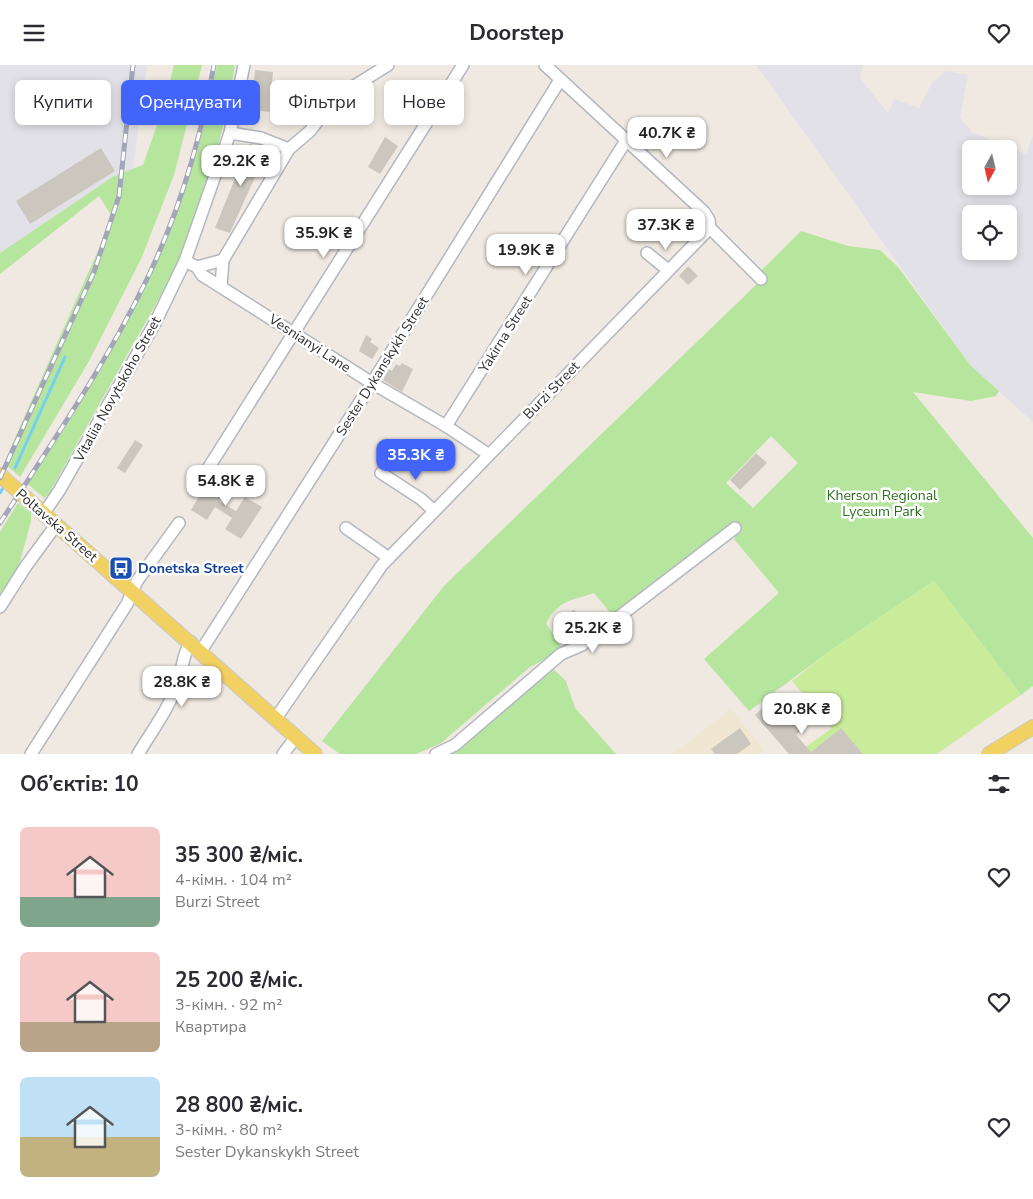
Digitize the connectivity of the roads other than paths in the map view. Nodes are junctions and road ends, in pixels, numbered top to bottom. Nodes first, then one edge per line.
1 (244, 65) edge
2 (388, 65) edge
3 (464, 65) edge
4 (545, 65) edge
5 (560, 80) junction
6 (230, 133) junction
7 (627, 139) junction
8 (290, 149) junction
9 (710, 228) junction
10 (647, 253) dead end
11 (223, 260) junction
12 (185, 261) junction
13 (197, 267) junction
14 (668, 270) junction
15 (761, 279) dead end
16 (221, 286) junction
17 (293, 333) junction
18 (372, 383) junction
19 (446, 426) junction
20 (488, 455) junction
21 (209, 467) dead end
22 (381, 473) dead end
23 (0, 475) edge
24 (434, 511) junction
25 (44, 513) junction
26 (179, 523) dead end
27 (56, 525) junction
28 (346, 528) dead end
29 (735, 528) dead end
30 (389, 558) junction
31 (132, 591) junction
32 (0, 607) edge
33 (196, 647) junction
34 (276, 718) junction
35 (1033, 727) edge
36 (296, 737) junction
37 (995, 752) edge
38 (31, 754) edge
39 (138, 754) edge
40 (283, 754) edge
41 (315, 754) edge
42 (436, 754) edge

1 - 6 street, Vitaliia Novytskoho Street
2 - 8 street
3 - 17 street
4 - 5 street
5 - 7 street
5 - 18 street, Sester Dykanskykh Street
6 - 8 street
6 - 12 street, Vitaliia Novytskoho Street
7 - 9 street
7 - 19 street, Yakirna Street
8 - 11 street
9 - 14 street, Burzi Street
9 - 15 street
10 - 14 street
11 - 13 street
11 - 16 street
12 - 13 street, Vesnianyi Lane
12 - 25 street, Vitaliia Novytskoho Street
13 - 16 street, Vesnianyi Lane
14 - 20 street, Burzi Street
16 - 17 street, Vesnianyi Lane
17 - 18 street, Vesnianyi Lane
17 - 21 street
18 - 19 street, Vesnianyi Lane
18 - 33 street, Sester Dykanskykh Street
19 - 20 street, Vesnianyi Lane
20 - 24 street, Burzi Street
22 - 24 street
23 - 25 main road, Poltavska Street
24 - 30 street, Burzi Street
25 - 27 main road, Poltavska Street
26 - 31 street
27 - 31 main road, Poltavska Street
27 - 32 street
28 - 30 street
29 - 42 street
30 - 34 street, Burzi Street
31 - 33 main road, Poltavska Street
31 - 38 street
33 - 34 main road, Poltavska Street
33 - 39 street, Sester Dykanskykh Street
34 - 36 main road, Poltavska Street
35 - 37 main road
36 - 40 street
36 - 41 main road, Poltavska Street

